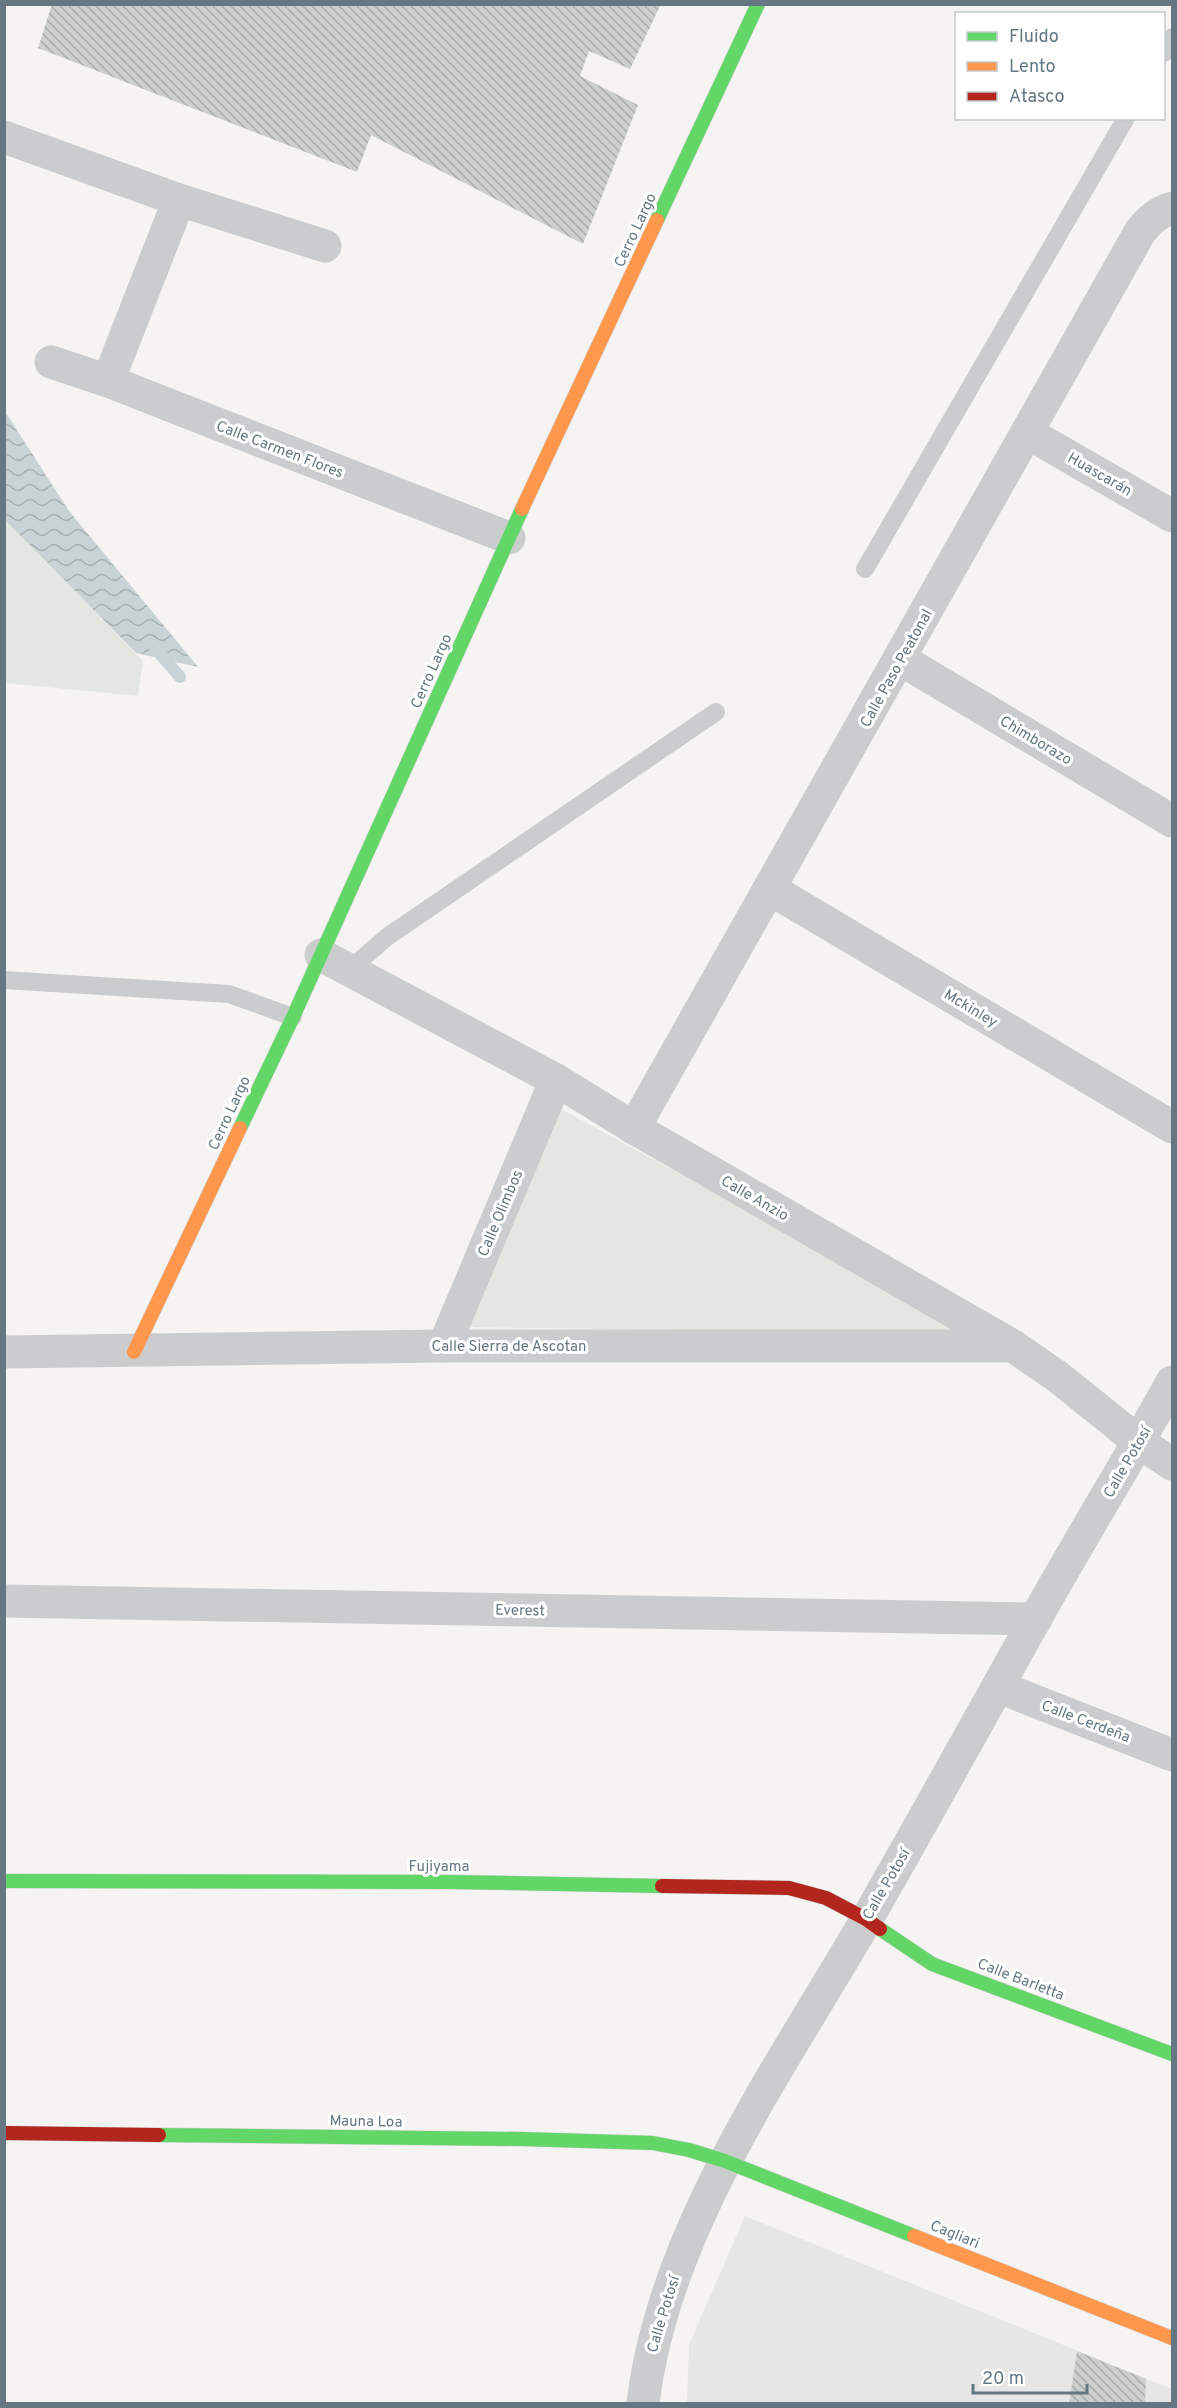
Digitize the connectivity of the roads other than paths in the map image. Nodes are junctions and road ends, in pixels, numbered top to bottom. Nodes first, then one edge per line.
1 (758, 4) edge
2 (1173, 37) edge
3 (1165, 51) edge
4 (1125, 120) edge
5 (4, 137) edge
6 (179, 200) junction
7 (1167, 210) edge
8 (325, 246) dead end
9 (51, 362) dead end
10 (108, 381) junction
11 (1028, 433) junction
12 (1173, 516) edge
13 (509, 538) junction
14 (865, 569) dead end
15 (900, 659) junction
16 (716, 712) dead end
17 (1173, 820) edge
18 (770, 889) junction
19 (335, 963) junction
20 (4, 980) edge
21 (293, 1017) junction
22 (556, 1080) junction
23 (1173, 1127) edge
24 (634, 1128) junction
25 (444, 1346) junction
26 (1013, 1346) junction
27 (4, 1352) edge
28 (134, 1352) junction
29 (1173, 1382) edge
30 (1139, 1442) junction
31 (1173, 1464) edge
32 (4, 1601) edge
33 (1036, 1619) junction
34 (999, 1688) junction
35 (1173, 1755) edge
36 (4, 1881) edge
37 (866, 1919) junction
38 (1173, 2054) edge
39 (4, 2133) edge
40 (725, 2161) junction
41 (1173, 2338) edge
42 (643, 2403) edge

1 - 13 street, Cerro Largo
2 - 3 lane
4 - 14 lane
5 - 6 street
6 - 8 street
6 - 10 street
7 - 11 street, Calle Paso Peatonal
9 - 10 street, Calle Carmen Flores
10 - 13 street, Calle Carmen Flores
11 - 12 street, Huascarán
11 - 15 street, Calle Paso Peatonal
13 - 19 street, Cerro Largo
15 - 17 street, Chimborazo
15 - 18 street, Calle Paso Peatonal
16 - 19 lane
18 - 23 street, Mckinley
18 - 24 street, Calle Paso Peatonal
19 - 21 street, Cerro Largo
19 - 22 street, Calle Anzio
20 - 21 lane
21 - 28 street, Cerro Largo
22 - 24 street, Calle Anzio
22 - 25 street, Calle Olimbos
24 - 26 street, Calle Anzio
25 - 26 street, Calle Sierra de Ascotan
25 - 28 street, Calle Sierra de Ascotan
26 - 30 street, Calle Anzio
27 - 28 street, Calle Sierra de Ascotan
29 - 30 street, Calle Potosí
30 - 31 street, Calle Anzio
30 - 33 street, Calle Potosí
32 - 33 street, Everest
33 - 34 street, Calle Potosí
34 - 35 street, Calle Cerdeña
34 - 37 street, Calle Potosí
36 - 37 street, Fujiyama
37 - 38 street, Calle Barletta
37 - 40 street, Calle Potosí
39 - 40 street, Mauna Loa
40 - 41 street, Cagliari
40 - 42 street, Calle Potosí

